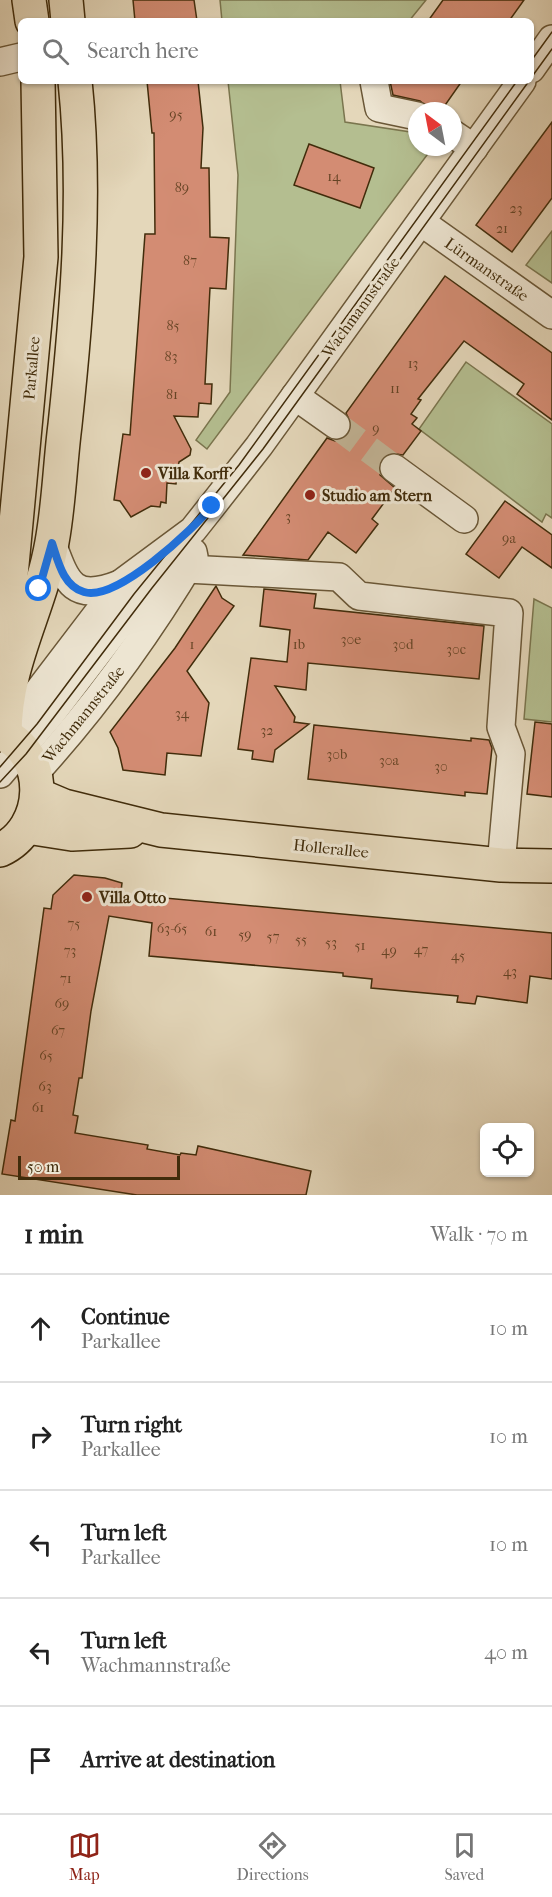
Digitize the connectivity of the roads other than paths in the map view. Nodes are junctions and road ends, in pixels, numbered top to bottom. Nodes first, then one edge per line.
1 (29, 0) edge
2 (66, 0) edge
3 (32, 18) edge
4 (68, 18) edge
5 (552, 39) edge
6 (18, 58) edge
7 (0, 62) edge
8 (534, 65) edge
9 (38, 84) edge
10 (75, 84) edge
11 (375, 84) edge
12 (519, 84) edge
13 (408, 114) edge
14 (464, 141) edge
15 (422, 222) junction
16 (552, 315) edge
17 (295, 396) junction
18 (336, 426) tunnel mouth
19 (394, 468) tunnel mouth
20 (464, 519) dead end
21 (193, 530) junction
22 (52, 543) junction
23 (187, 569) junction
24 (120, 584) junction
25 (3, 619) edge
26 (0, 653) edge
27 (20, 757) edge
28 (0, 774) edge
29 (27, 826) junction
30 (161, 830) junction
31 (1, 855) edge
32 (501, 865) junction
33 (552, 866) edge
34 (552, 877) edge

1 - 3 main road
2 - 4 main road
5 - 8 street
6 - 7 street
9 - 25 main road, Parkallee
10 - 22 main road
11 - 13 street
12 - 14 street, Wachmannstraße
14 - 15 street, Wachmannstraße
15 - 16 street, Lürmanstraße
15 - 17 street, Wachmannstraße
17 - 18 street
17 - 21 street, Wachmannstraße
19 - 20 street
21 - 23 street, Wachmannstraße
21 - 24 street, Wachmannstraße
21 - 27 street
22 - 24 street
22 - 27 main road
23 - 27 street, Wachmannstraße
23 - 32 street
24 - 27 street, Wachmannstraße
25 - 26 main road, Parkallee
27 - 28 street
27 - 29 main road
27 - 30 main road, Hollerallee
29 - 30 main road, Hollerallee
29 - 31 main road
30 - 32 main road, Hollerallee
32 - 33 main road, Hollerallee
32 - 34 main road, Hollerallee

